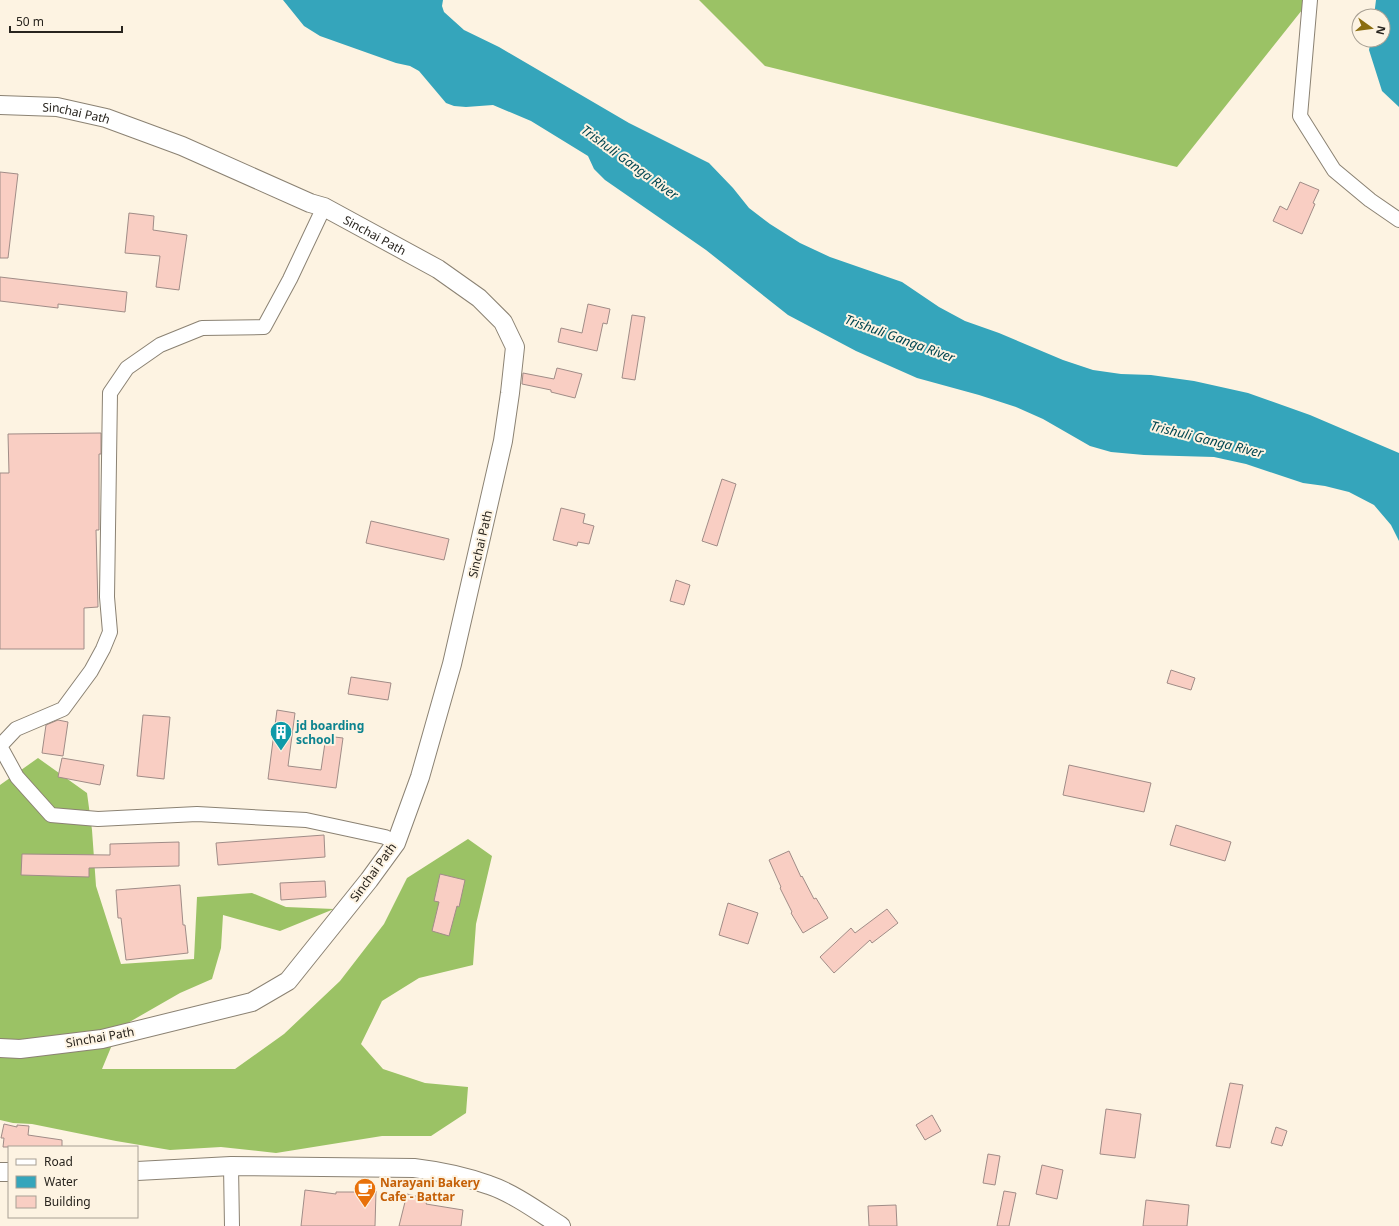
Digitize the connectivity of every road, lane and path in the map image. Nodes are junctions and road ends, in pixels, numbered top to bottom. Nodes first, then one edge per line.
1 (1310, 0) edge
2 (0, 105) edge
3 (324, 207) junction
4 (1399, 220) edge
5 (0, 746) edge
6 (396, 843) junction
7 (0, 1048) edge
8 (231, 1166) junction
9 (138, 1171) edge
10 (232, 1226) edge
11 (561, 1226) edge

1 - 4 street
2 - 3 street, Sinchai Path
3 - 5 street
3 - 6 street, Sinchai Path
5 - 6 street
6 - 7 street, Sinchai Path
8 - 9 street
8 - 10 street
8 - 11 street

